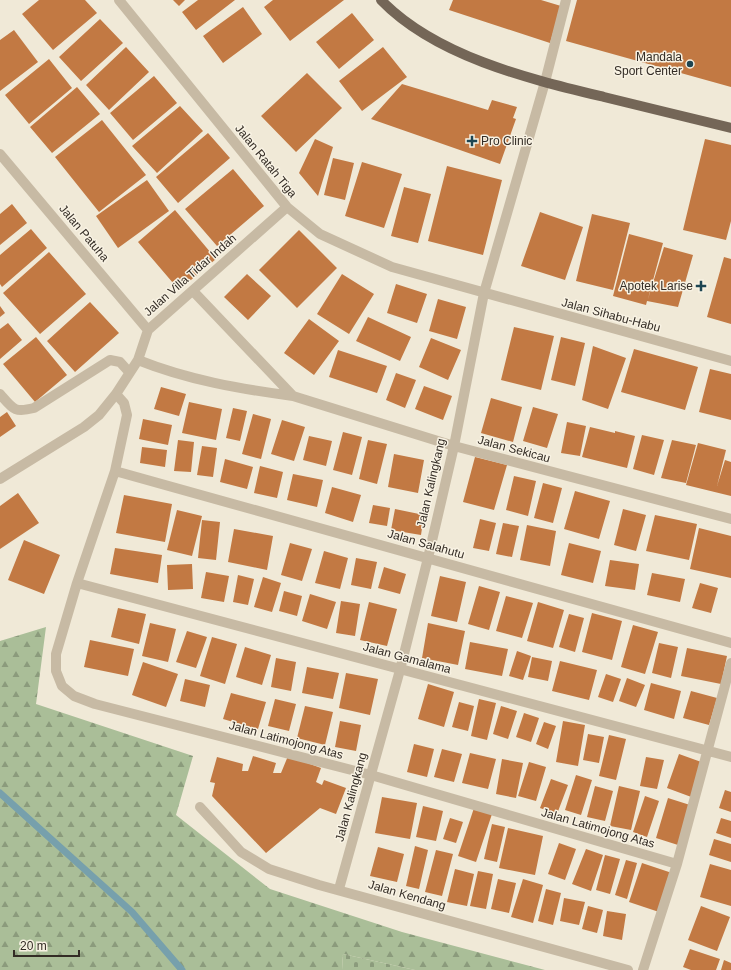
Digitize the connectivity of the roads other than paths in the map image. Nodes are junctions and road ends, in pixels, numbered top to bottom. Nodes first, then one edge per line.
1 (119, 0) edge
2 (382, 0) edge
3 (566, 0) edge
4 (545, 82) junction
5 (731, 128) edge
6 (0, 154) edge
7 (287, 208) junction
8 (193, 291) junction
9 (484, 293) junction
10 (148, 330) junction
11 (138, 360) junction
12 (731, 361) edge
13 (129, 372) junction
14 (0, 394) edge
15 (116, 394) junction
16 (293, 396) junction
17 (454, 446) junction
18 (115, 471) junction
19 (0, 479) edge
20 (731, 519) edge
21 (428, 558) junction
22 (77, 582) junction
23 (731, 643) edge
24 (731, 663) edge
25 (400, 670) junction
26 (708, 751) junction
27 (731, 757) edge
28 (371, 775) junction
29 (200, 807) dead end
30 (677, 864) junction
31 (339, 889) junction
32 (628, 970) edge
33 (643, 970) edge

1 - 7 street, Jalan Ratah Tiga
2 - 4 main road
3 - 4 street, Jalan Kalingkang
4 - 5 main road
4 - 9 street, Jalan Kalingkang
6 - 10 street, Jalan Patuha
7 - 8 street, Jalan Villa Tidar Indah
7 - 9 street, Jalan Ratah Tiga
8 - 10 street, Jalan Villa Tidar Indah
8 - 16 street
9 - 12 street, Jalan Sihabu-Habu
9 - 17 street, Jalan Kalingkang
10 - 11 street, Jalan Villa Tidar Indah
11 - 13 street, Jalan Villa Tidar Indah
11 - 16 street, Jalan Sekicau
13 - 14 street
13 - 15 street, Jalan Villa Tidar Indah
15 - 18 street, Jalan Latimojong Atas
15 - 19 street, Jalan Villa Tidar Indah
16 - 17 street, Jalan Sekicau
17 - 20 street, Jalan Sekicau
17 - 21 street, Jalan Kalingkang
18 - 21 street, Jalan Salahutu
18 - 22 street, Jalan Latimojong Atas
21 - 23 street, Jalan Salahutu
21 - 25 street, Jalan Kalingkang
22 - 25 street, Jalan Gamalama
22 - 28 street, Jalan Latimojong Atas
24 - 26 street
25 - 26 street, Jalan Gamalama
25 - 28 street, Jalan Kalingkang
26 - 27 street, Jalan Gamalama
26 - 30 street
28 - 30 street, Jalan Latimojong Atas
28 - 31 street, Jalan Kalingkang
29 - 31 street, Jalan Kendang
30 - 33 street
31 - 32 street, Jalan Kendang

